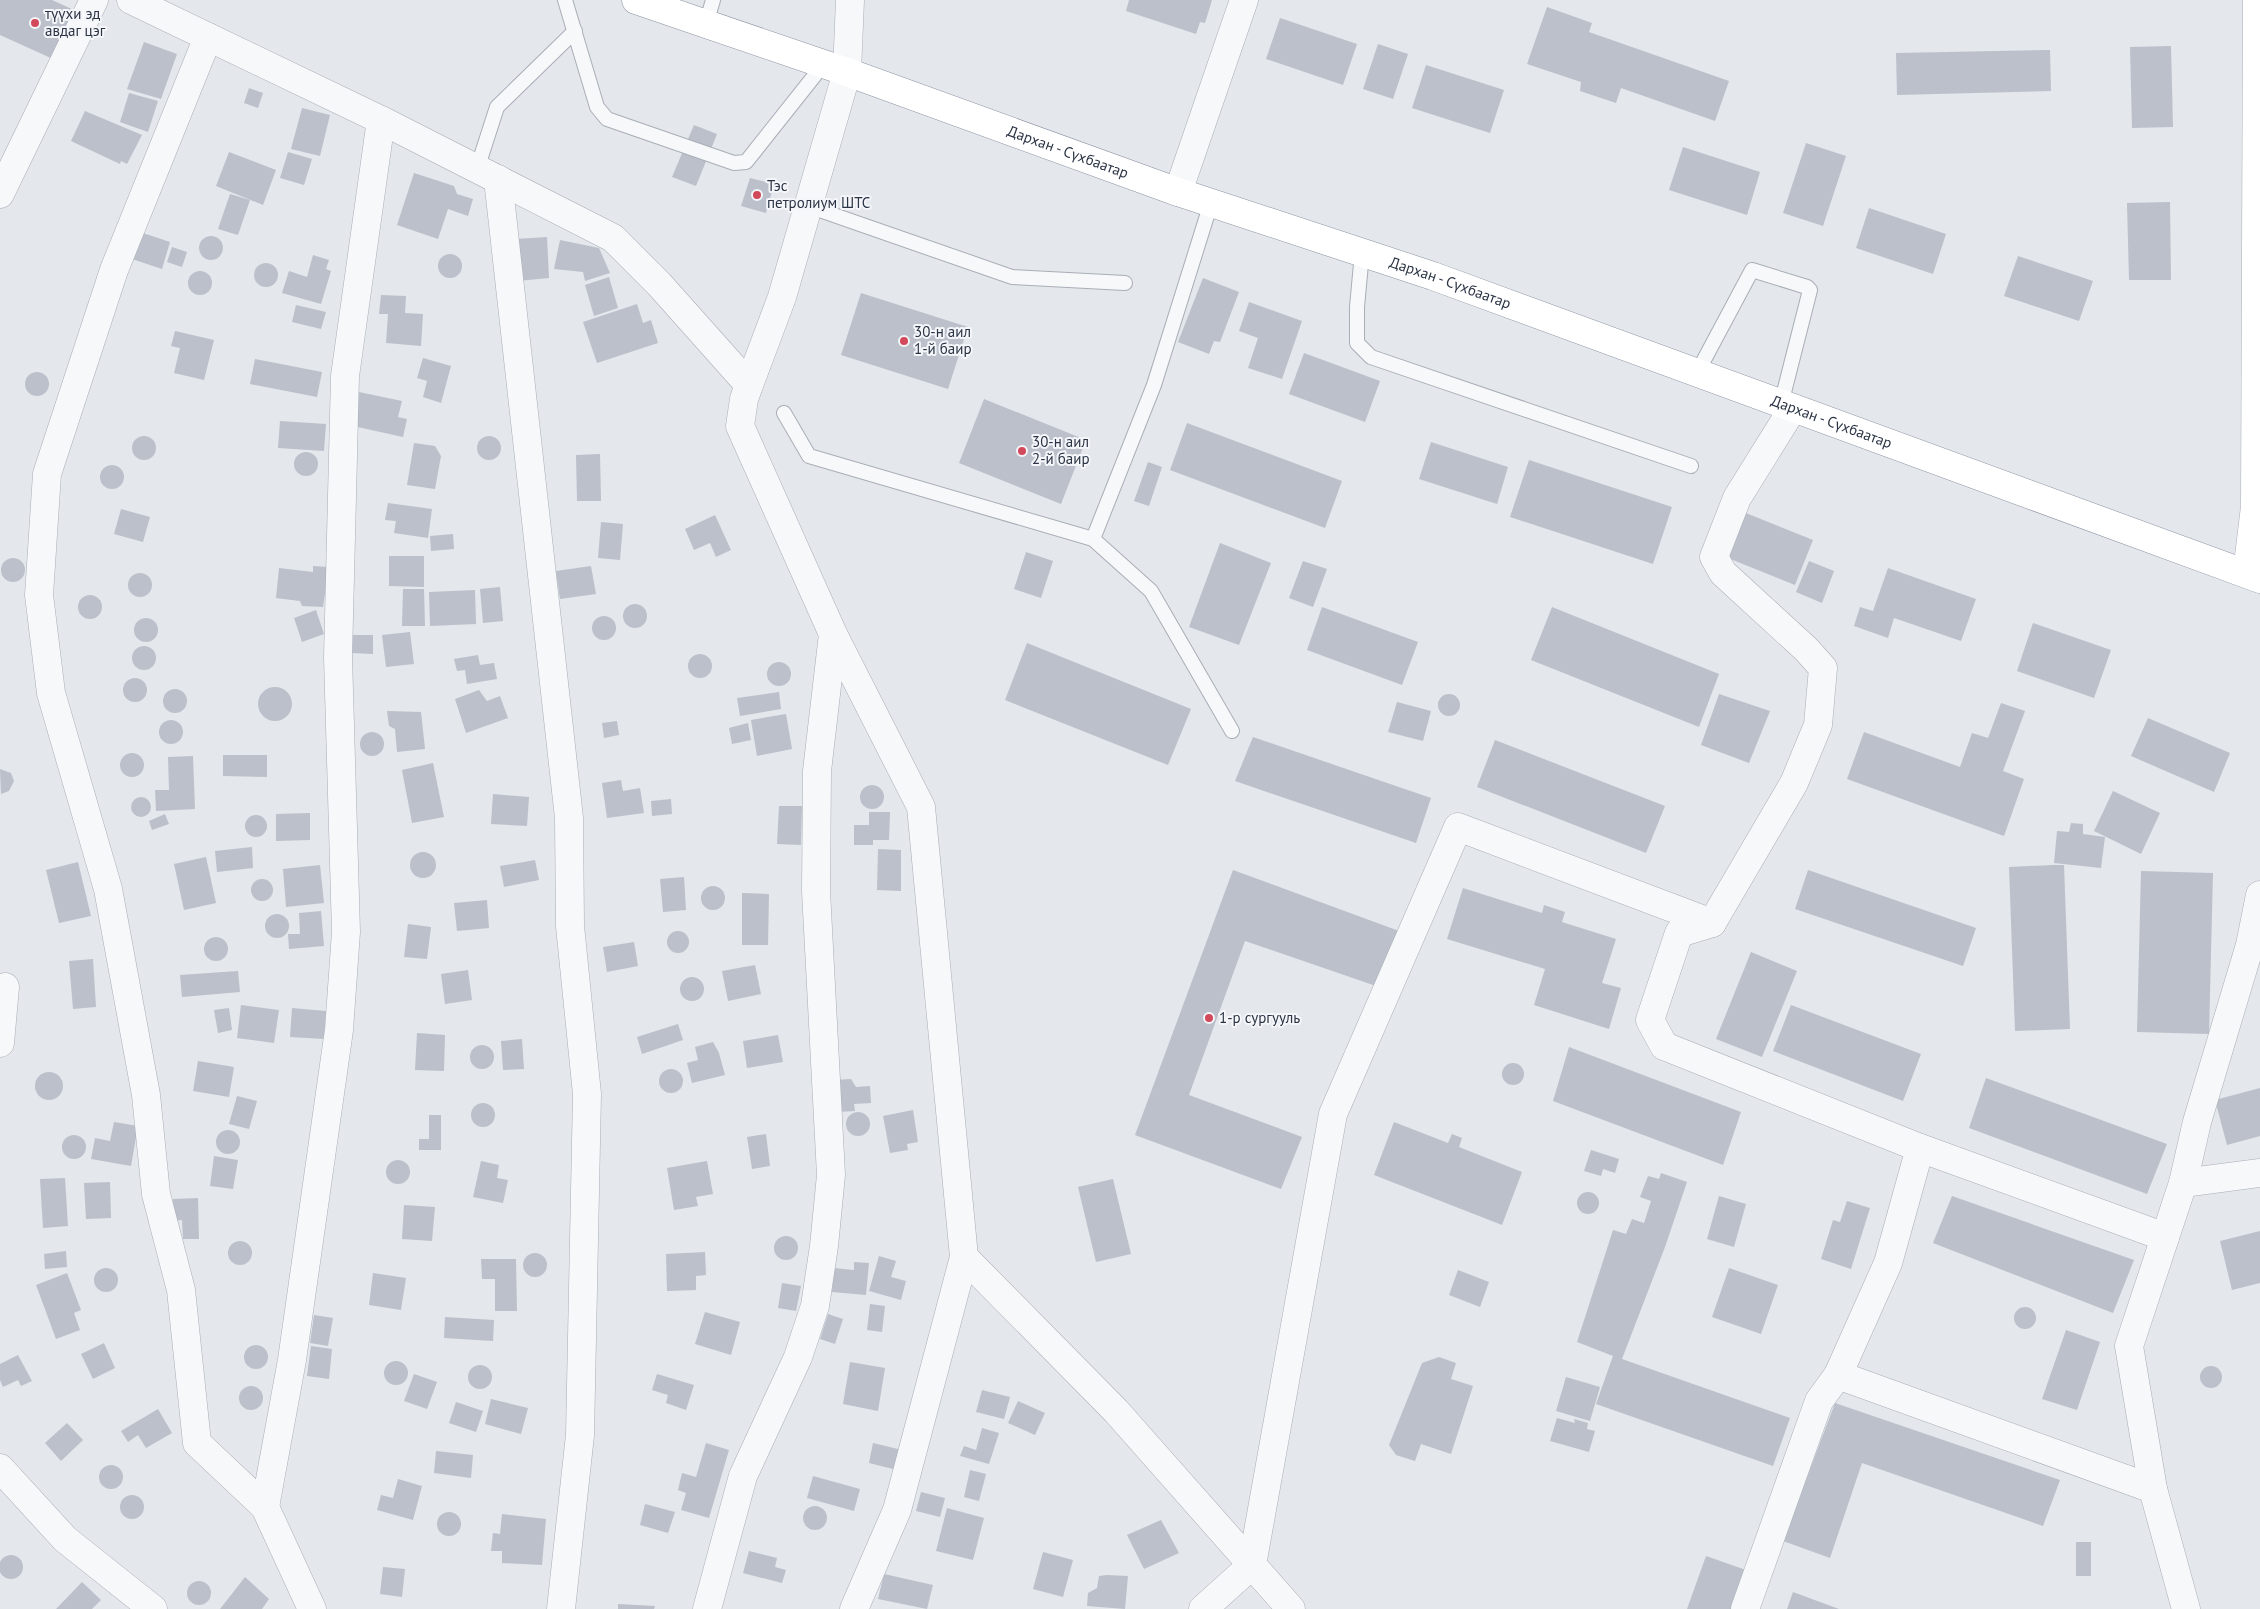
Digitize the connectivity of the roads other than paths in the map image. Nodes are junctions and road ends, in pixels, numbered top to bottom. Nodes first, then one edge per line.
1 (94, 0) edge
2 (131, 0) edge
3 (565, 0) edge
4 (636, 0) edge
5 (850, 0) edge
6 (1244, 0) edge
7 (2257, 0) edge
8 (710, 12) edge
9 (575, 31) junction
10 (208, 36) junction
11 (835, 68) junction
12 (381, 120) junction
13 (487, 174) junction
14 (1178, 192) junction
15 (0, 194) edge
16 (1211, 203) junction
17 (808, 206) junction
18 (1362, 253) junction
19 (1125, 283) dead end
20 (1697, 373) junction
21 (749, 385) junction
22 (1787, 406) junction
23 (784, 413) dead end
24 (1691, 466) dead end
25 (1093, 539) junction
26 (2254, 576) edge
27 (834, 634) junction
28 (1232, 731) dead end
29 (2260, 895) edge
30 (1712, 923) junction
31 (5, 987) dead end
32 (0, 1043) edge
33 (1920, 1148) junction
34 (2260, 1173) edge
35 (2183, 1183) junction
36 (2164, 1238) junction
37 (964, 1257) junction
38 (1838, 1375) junction
39 (0, 1468) edge
40 (2153, 1489) junction
41 (265, 1507) junction
42 (1252, 1565) junction
43 (153, 1609) edge
44 (312, 1609) edge
45 (561, 1609) edge
46 (707, 1609) edge
47 (854, 1609) edge
48 (1203, 1609) edge
49 (1291, 1609) edge
50 (1745, 1609) edge
51 (2186, 1609) edge

1 - 15 street
2 - 10 street
3 - 9 lane
4 - 8 main road, Дархан - Сүхбаатар
5 - 11 street
6 - 14 street
7 - 26 main road
8 - 11 main road, Дархан - Сүхбаатар
9 - 11 lane
9 - 13 lane
10 - 12 street
10 - 41 street
11 - 14 main road, Дархан - Сүхбаатар
11 - 17 street
12 - 13 street
12 - 41 street
13 - 21 street
13 - 45 street
14 - 16 main road, Дархан - Сүхбаатар
16 - 18 main road, Дархан - Сүхбаатар
16 - 25 lane
17 - 19 lane
17 - 21 street
18 - 20 main road, Дархан - Сүхбаатар
18 - 24 lane
20 - 22 main road, Дархан - Сүхбаатар
20 - 22 lane
21 - 27 street
22 - 26 main road, Дархан - Сүхбаатар
22 - 30 street
23 - 25 lane
25 - 28 lane
27 - 37 street
27 - 46 street
29 - 35 street
30 - 33 street
30 - 42 street
31 - 32 street
33 - 36 street
33 - 38 street
34 - 35 street
35 - 36 street
36 - 40 street
37 - 42 street
37 - 47 street
38 - 40 street
38 - 50 street
39 - 43 street
40 - 51 street
41 - 44 street
42 - 48 street
42 - 49 street

